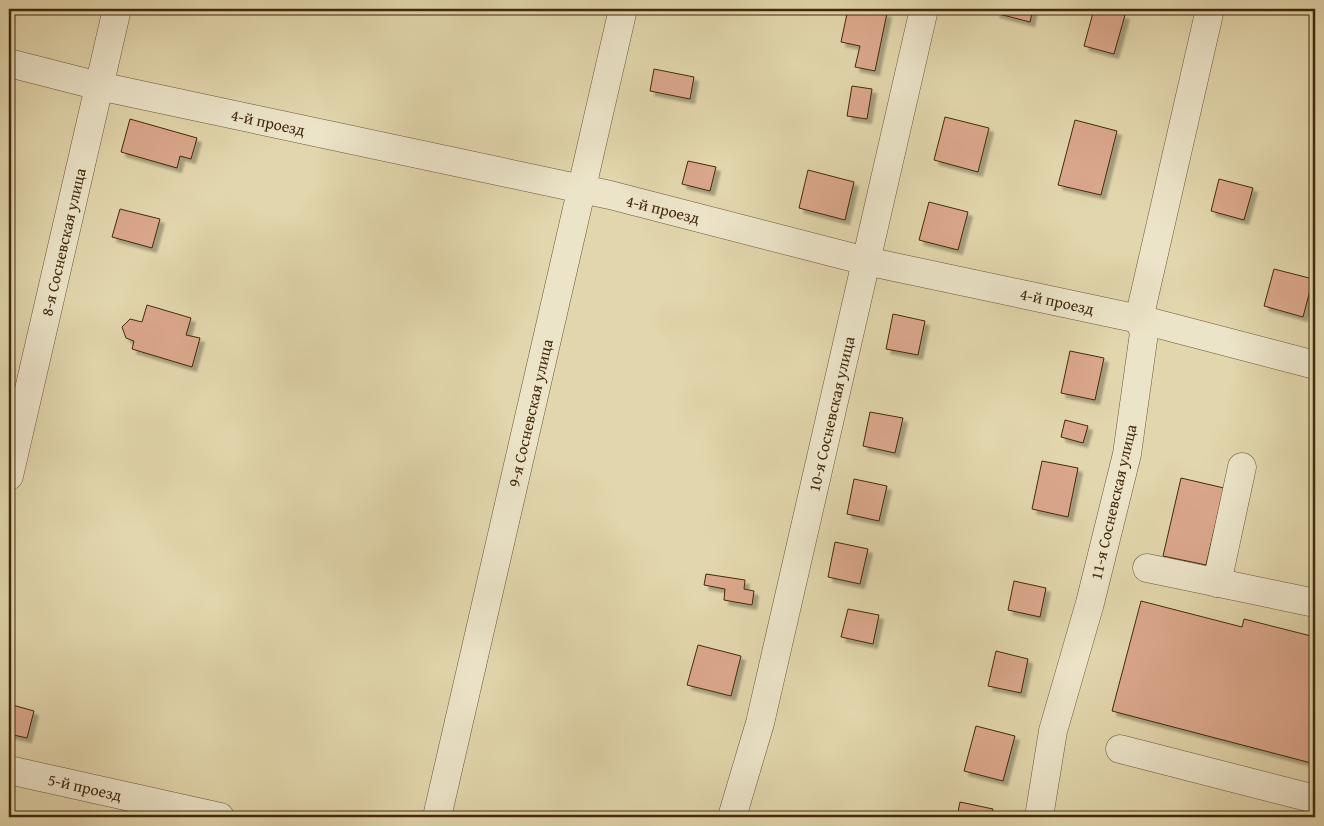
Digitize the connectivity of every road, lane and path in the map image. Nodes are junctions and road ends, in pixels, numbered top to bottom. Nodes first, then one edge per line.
1 (117, 9) edge
2 (623, 9) edge
3 (924, 9) edge
4 (1210, 9) edge
5 (9, 63) edge
6 (99, 86) junction
7 (582, 189) junction
8 (866, 261) junction
9 (1139, 319) junction
10 (1315, 365) edge
11 (1242, 468) dead end
12 (9, 476) edge
13 (1147, 568) dead end
14 (1217, 583) junction
15 (1315, 603) edge
16 (1120, 749) dead end
17 (9, 770) edge
18 (1315, 799) edge
19 (220, 817) edge
20 (437, 817) edge
21 (732, 817) edge
22 (1039, 817) edge

1 - 6 street, 8-я Сосневская улица
2 - 7 street, 9-я Сосневская улица
3 - 8 street, 10-я Сосневская улица
4 - 9 street, 11-я Сосневская улица
5 - 6 street, 4-й проезд
6 - 7 street, 4-й проезд
6 - 12 street, 8-я Сосневская улица
7 - 8 street, 4-й проезд
7 - 20 street, 9-я Сосневская улица
8 - 9 street, 4-й проезд
8 - 21 street, 10-я Сосневская улица
9 - 10 street, 4-й проезд
9 - 22 street, 11-я Сосневская улица
11 - 14 street
13 - 14 street
14 - 15 street
16 - 18 street
17 - 19 street, 5-й проезд

